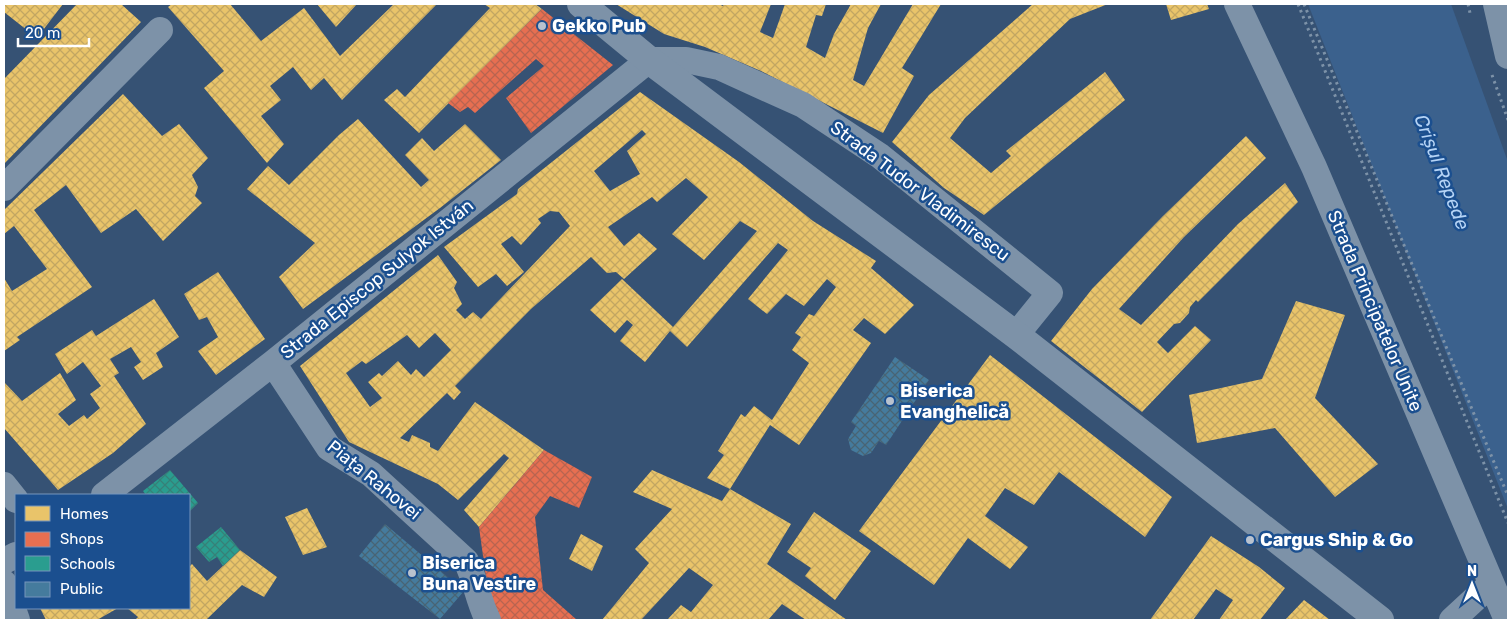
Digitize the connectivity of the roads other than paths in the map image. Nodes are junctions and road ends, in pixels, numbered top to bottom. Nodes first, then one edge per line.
1 (581, 4) edge
2 (1237, 4) edge
3 (1496, 4) edge
4 (160, 30) dead end
5 (1508, 56) edge
6 (649, 60) junction
7 (4, 188) edge
8 (1016, 335) junction
9 (273, 363) junction
10 (4, 484) edge
11 (105, 494) edge
12 (15, 499) edge
13 (4, 583) edge
14 (1491, 584) junction
15 (17, 620) edge
16 (488, 620) edge
17 (1380, 620) edge
18 (1452, 620) edge
19 (1507, 620) edge

1 - 6 street
2 - 14 street, Strada Principatelor Unite
3 - 5 street
4 - 7 street
6 - 8 street
6 - 8 street, Strada Tudor Vladimirescu
6 - 9 street, Strada Episcop Sulyok István
8 - 17 street
9 - 11 street, Strada Episcop Sulyok István
9 - 16 street, Piața Rahovei
10 - 12 street
13 - 15 street
14 - 18 street
14 - 19 street, Strada Principatelor Unite

